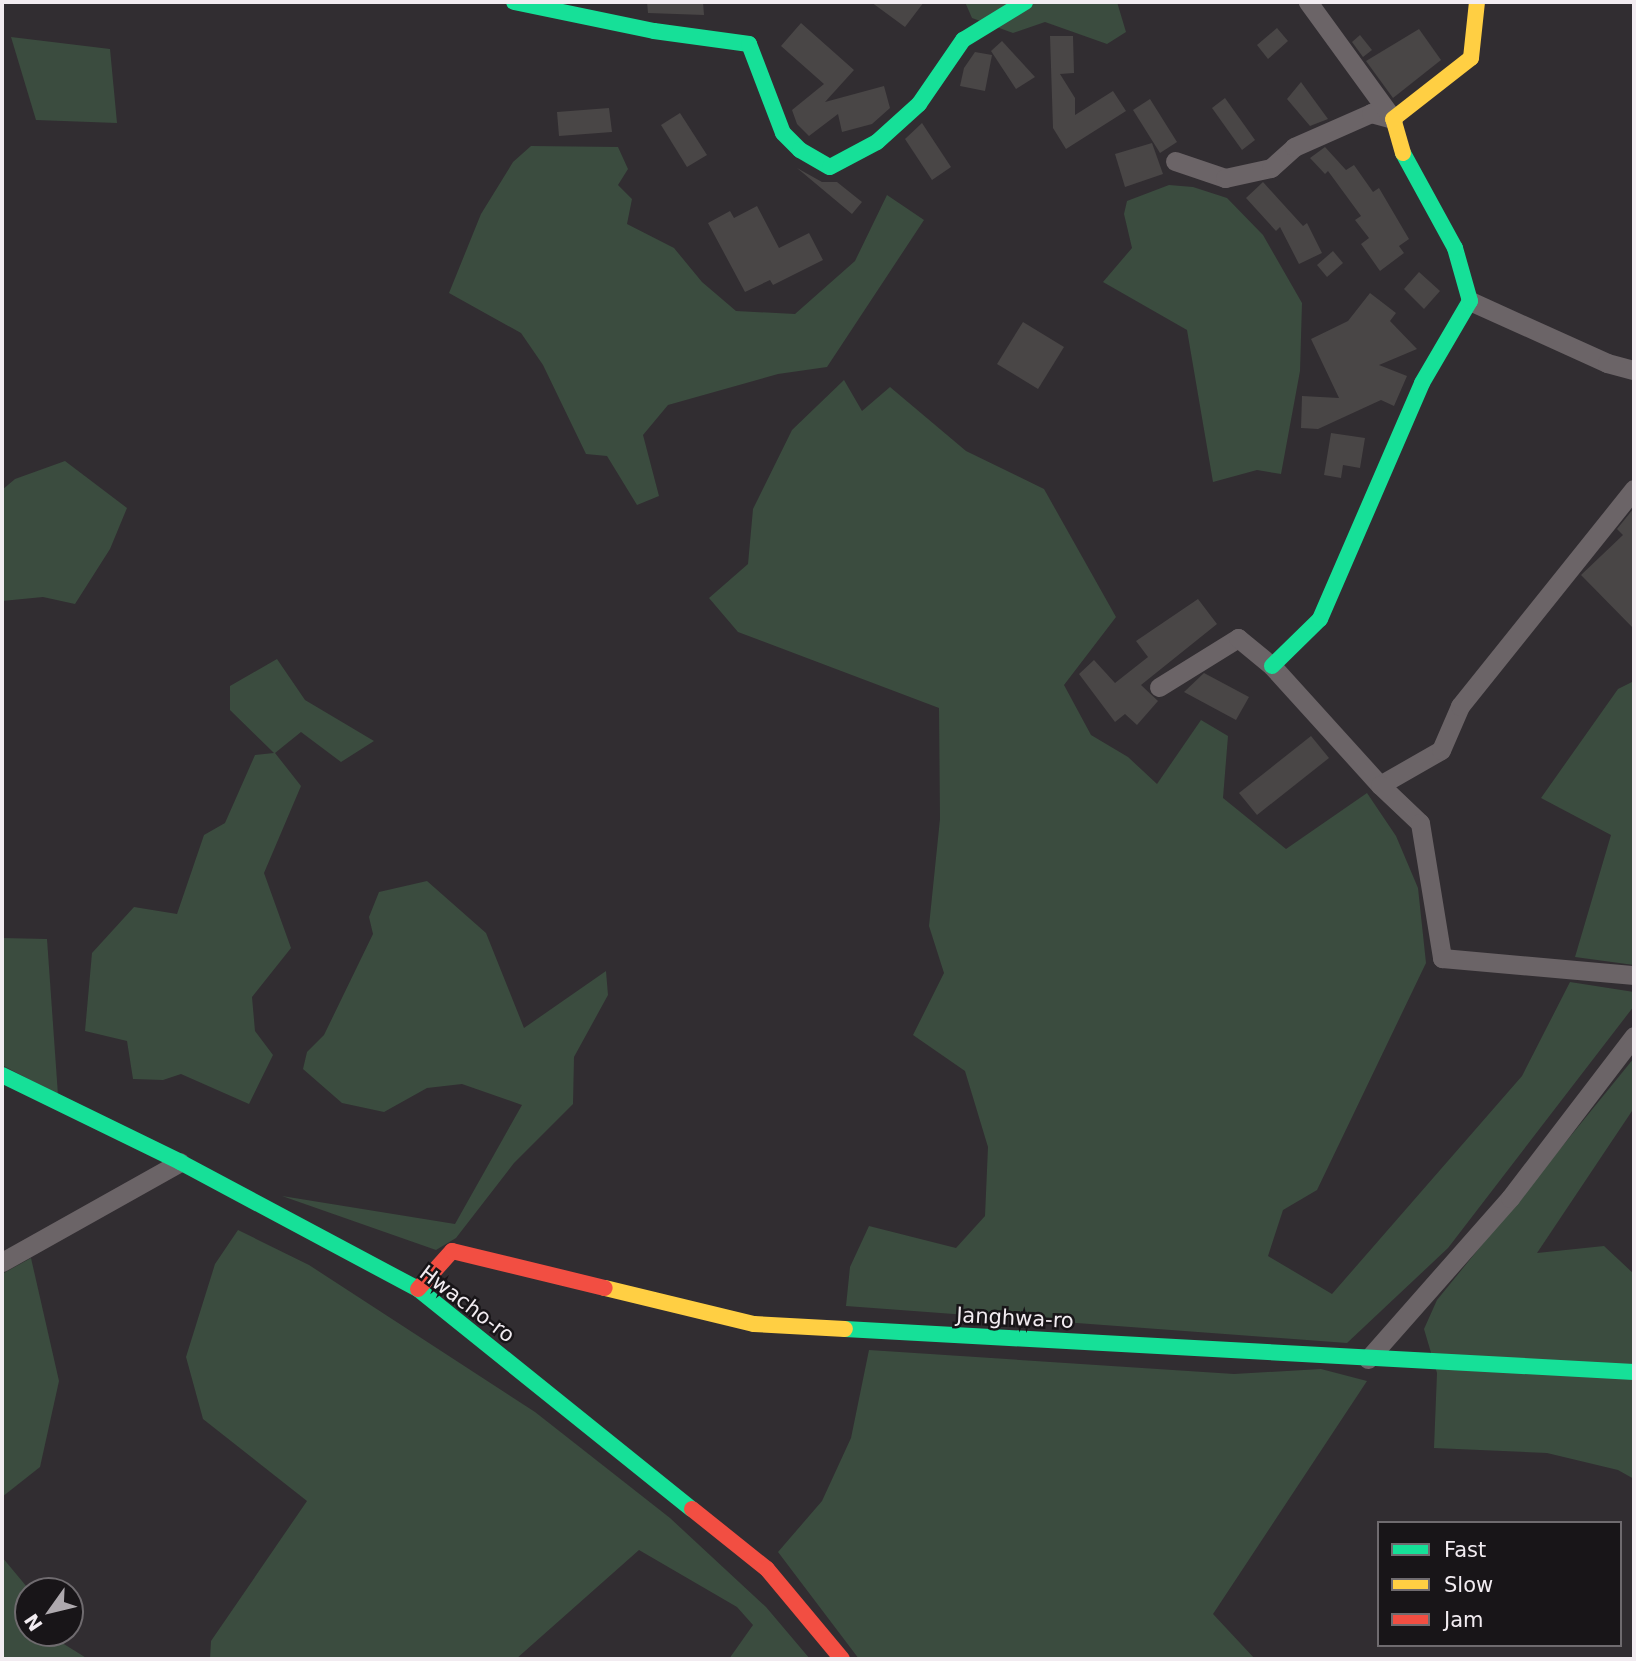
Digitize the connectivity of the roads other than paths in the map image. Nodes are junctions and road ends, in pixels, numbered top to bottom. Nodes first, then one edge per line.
1 (514, 2) edge
2 (1025, 2) edge
3 (1308, 2) edge
4 (1477, 2) edge
5 (1393, 119) junction
6 (1175, 161) dead end
7 (1470, 301) junction
8 (1634, 370) edge
9 (1634, 489) edge
10 (1272, 666) junction
11 (1159, 687) dead end
12 (1380, 785) junction
13 (1634, 975) edge
14 (1634, 1036) edge
15 (2, 1075) edge
16 (180, 1162) junction
17 (2, 1262) edge
18 (418, 1289) junction
19 (1368, 1359) junction
20 (1634, 1372) edge
21 (842, 1659) edge

1 - 2 street
3 - 5 street
4 - 5 street
5 - 6 street
5 - 7 street
7 - 8 street
7 - 10 street
9 - 12 street
10 - 11 street
10 - 12 street
12 - 13 street
14 - 19 street
15 - 16 street, Hwacho-ro
16 - 17 street
16 - 18 street, Hwacho-ro
18 - 19 street, Janghwa-ro
18 - 21 street, Hwacho-ro
19 - 20 street, Janghwa-ro

